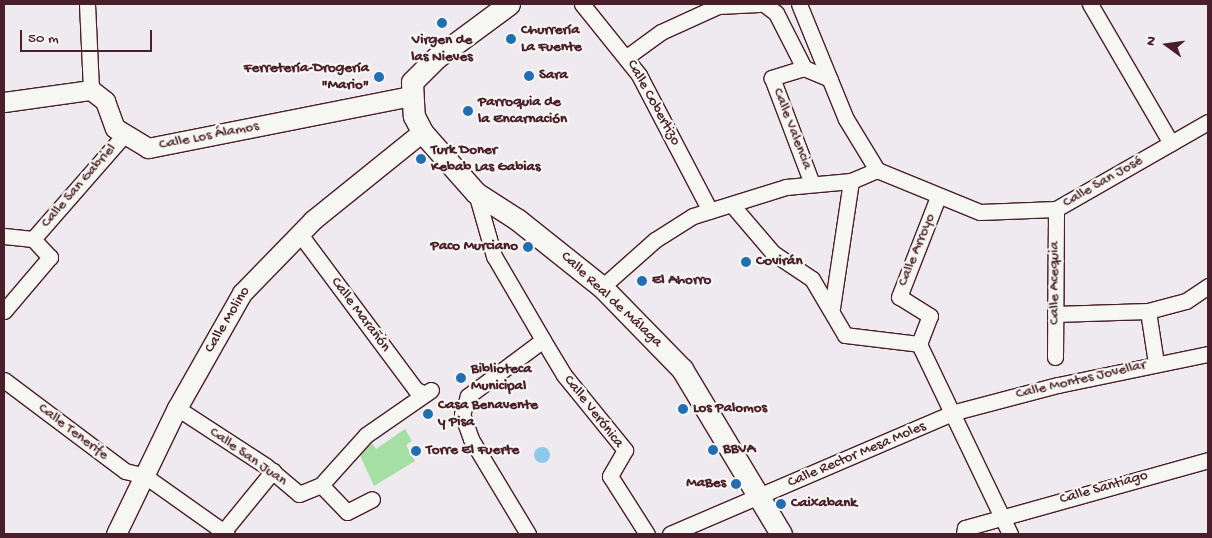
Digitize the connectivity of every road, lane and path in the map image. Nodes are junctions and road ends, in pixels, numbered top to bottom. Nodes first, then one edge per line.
1 (87, 4) edge
2 (509, 4) edge
3 (582, 4) edge
4 (759, 4) edge
5 (764, 4) edge
6 (799, 4) edge
7 (1090, 4) edge
8 (628, 56) junction
9 (804, 68) junction
10 (830, 79) junction
11 (92, 90) junction
12 (411, 96) junction
13 (4, 102) edge
14 (1208, 122) edge
15 (422, 132) junction
16 (125, 134) junction
17 (1171, 143) junction
18 (877, 170) junction
19 (851, 181) junction
20 (812, 184) junction
21 (476, 193) junction
22 (938, 197) junction
23 (732, 206) junction
24 (1056, 209) junction
25 (710, 211) junction
26 (299, 233) junction
27 (4, 236) edge
28 (33, 238) junction
29 (1208, 286) edge
30 (602, 288) junction
31 (832, 308) junction
32 (4, 311) edge
33 (1148, 311) junction
34 (1055, 314) junction
35 (543, 340) junction
36 (919, 344) junction
37 (1208, 354) edge
38 (1055, 358) dead end
39 (1156, 363) junction
40 (4, 380) edge
41 (177, 408) junction
42 (955, 412) junction
43 (1208, 460) edge
44 (272, 471) junction
45 (145, 476) junction
46 (321, 485) junction
47 (759, 497) junction
48 (372, 499) dead end
49 (1000, 519) junction
50 (225, 533) edge
51 (116, 534) edge
52 (528, 534) edge
53 (647, 534) edge
54 (670, 534) edge
55 (781, 534) edge
56 (964, 534) edge
57 (1010, 534) edge

1 - 11 street
2 - 12 main road
3 - 8 street, Calle Cobertizo
4 - 8 street
5 - 9 street
6 - 10 street
7 - 17 street
8 - 25 street, Calle Cobertizo
9 - 10 street
9 - 20 street, Calle Valencia
10 - 18 street
11 - 13 street
11 - 16 street, Calle Los Álamos
12 - 15 main road, Calle Real de Málaga
12 - 16 street, Calle Los Álamos
14 - 17 street, Calle San José
15 - 21 main road, Calle Real de Málaga
15 - 26 street, Calle Molino
16 - 28 street, Calle San Gabriel
17 - 24 street, Calle San José
18 - 19 street, Calle Valencia
18 - 22 street, Calle San José
19 - 20 street, Calle Valencia
19 - 31 street
20 - 23 street, Calle Valencia
21 - 30 main road, Calle Real de Málaga
21 - 35 street, Calle Verónica
22 - 24 street, Calle San José
22 - 36 street, Calle Arroyo
23 - 25 street, Calle Valencia
23 - 31 street
24 - 34 street, Calle Acequia
25 - 30 street, Calle Valencia
26 - 41 street, Calle Molino
26 - 46 street, Calle Marañón
27 - 28 street
28 - 32 street
29 - 33 street
30 - 47 main road, Calle Real de Málaga
31 - 36 street
33 - 34 street
33 - 39 street
34 - 38 street, Calle Acequia
35 - 52 street
35 - 53 street, Calle Verónica
36 - 42 street
37 - 39 street, Calle Montes Jovellar
39 - 42 street, Calle Montes Jovellar
40 - 45 street, Calle Tenerife
41 - 44 street, Calle San Juan
41 - 45 street, Calle Molino
42 - 47 street, Calle Rector Mesa Moles
42 - 49 street
43 - 49 street, Calle Santiago
44 - 46 street, Calle San Juan
44 - 50 street
45 - 50 street, Calle Tenerife
45 - 51 street, Calle Molino
46 - 48 street
47 - 54 street, Calle Rector Mesa Moles
47 - 55 main road, Calle Real de Málaga
49 - 56 street, Calle Santiago
49 - 57 street

